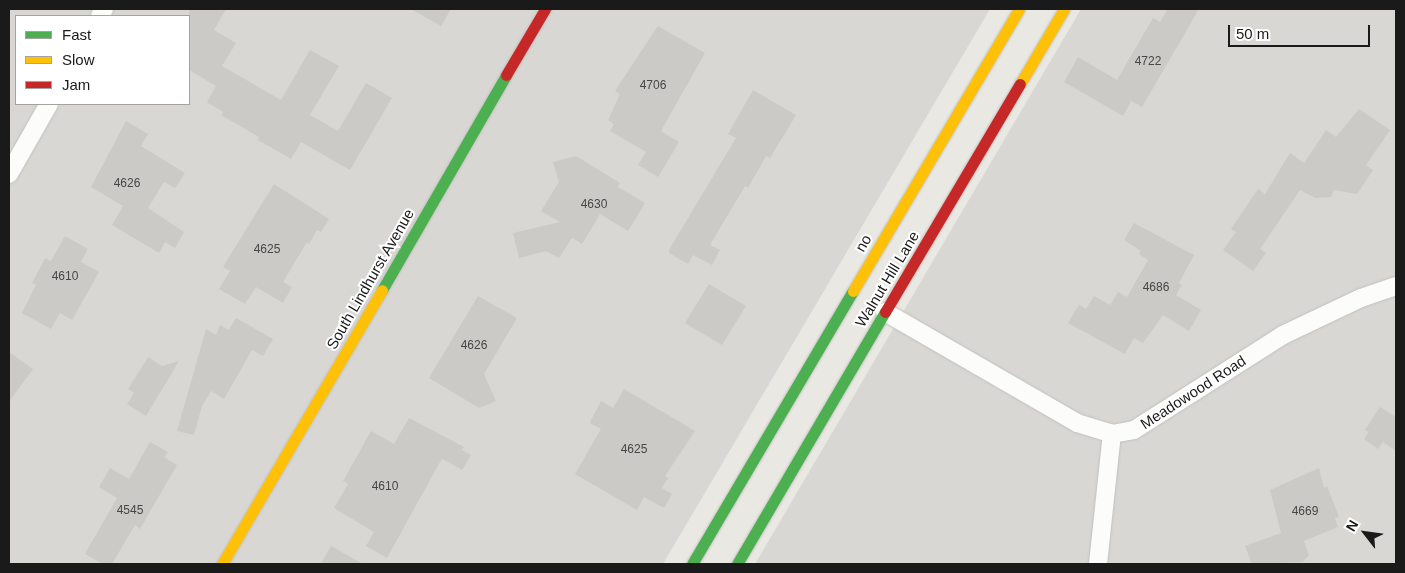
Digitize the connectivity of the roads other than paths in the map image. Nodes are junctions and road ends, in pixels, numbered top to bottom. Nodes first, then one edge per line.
1 (545, 9) edge
2 (1019, 9) edge
3 (1064, 9) edge
4 (48, 105) edge
5 (9, 174) edge
6 (901, 208) joint
7 (1396, 286) edge
8 (855, 296) joint
9 (881, 310) junction
10 (1112, 434) junction
11 (222, 564) edge
12 (692, 564) edge
13 (737, 564) edge
14 (1098, 564) edge

1 - 11 main road, South Lindhurst Avenue
2 - 6 main road, Walnut Hill Lane
3 - 9 main road, Walnut Hill Lane
4 - 5 street
6 - 8 main road, no
7 - 10 street, Meadowood Road
8 - 12 main road, Walnut Hill Lane
9 - 10 street
9 - 13 main road, Walnut Hill Lane
10 - 14 street

